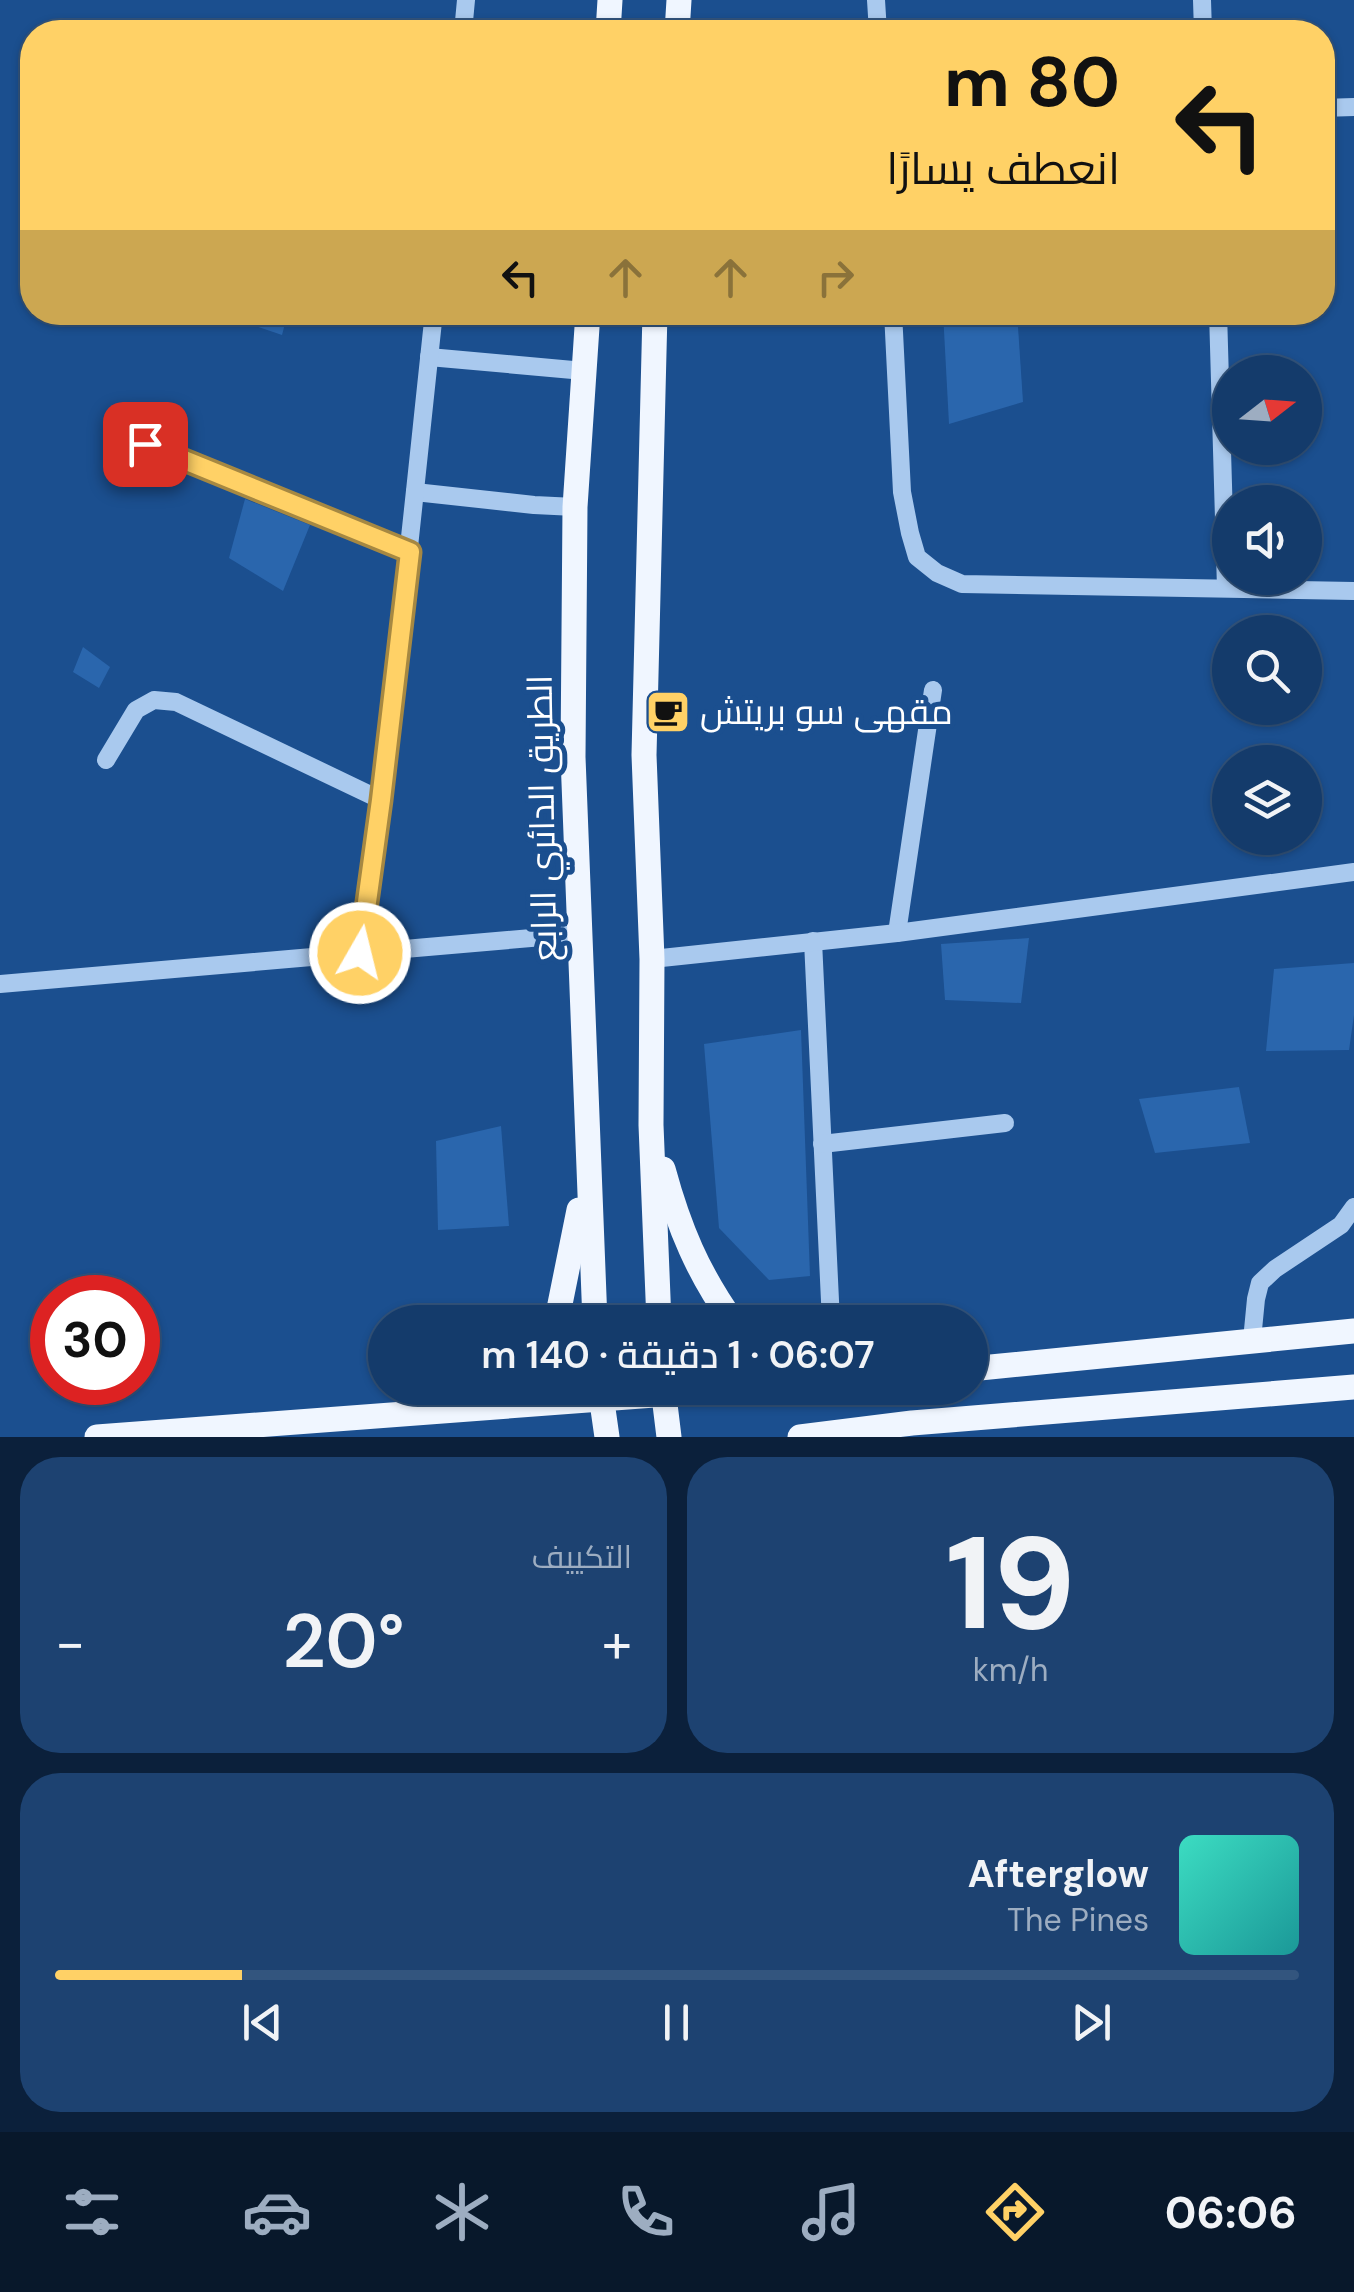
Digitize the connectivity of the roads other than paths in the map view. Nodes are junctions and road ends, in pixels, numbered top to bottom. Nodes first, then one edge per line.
1 (433, 325) edge
2 (587, 325) edge
3 (654, 325) edge
4 (894, 325) edge
5 (1218, 325) edge
6 (429, 357) junction
7 (584, 371) junction
8 (145, 444) dead end
9 (1223, 485) edge
10 (415, 492) junction
11 (575, 506) junction
12 (410, 552) junction
13 (1212, 588) edge
14 (1322, 590) edge
15 (1354, 591) edge
16 (933, 690) dead end
17 (106, 760) dead end
18 (381, 800) junction
19 (1354, 872) edge
20 (897, 933) junction
21 (578, 934) junction
22 (813, 942) junction
23 (360, 953) junction
24 (652, 958) junction
25 (0, 984) edge
26 (1005, 1123) dead end
27 (651, 1125) junction
28 (822, 1144) junction
29 (588, 1160) junction
30 (1354, 1206) edge
31 (560, 1305) edge
32 (594, 1305) edge
33 (659, 1305) edge
34 (721, 1305) edge
35 (830, 1305) edge
36 (1354, 1331) edge
37 (1252, 1340) junction
38 (988, 1367) edge
39 (1354, 1387) edge
40 (427, 1405) edge
41 (482, 1405) edge
42 (603, 1405) edge
43 (666, 1405) edge
44 (392, 1414) junction
45 (912, 1424) junction
46 (96, 1437) edge
47 (607, 1437) edge
48 (669, 1437) edge
49 (800, 1437) edge
50 (873, 1437) edge

1 - 6 street
2 - 7 main road, الطريق الدائري الرابع
3 - 24 main road
4 - 13 street
5 - 9 street
6 - 7 street
6 - 10 street
7 - 11 main road, الطريق الدائري الرابع
8 - 12 street
10 - 11 street
10 - 12 street
11 - 21 main road, الطريق الدائري الرابع
12 - 18 street
14 - 15 street
16 - 20 street
17 - 18 street
18 - 23 street
19 - 20 street
20 - 22 street
21 - 23 street
21 - 29 main road, الطريق الدائري الرابع
22 - 24 street
22 - 28 street
23 - 25 street
24 - 27 main road
26 - 28 street
27 - 33 main road
27 - 34 main road
28 - 35 street
29 - 31 main road
29 - 32 main road, الطريق الدائري الرابع
30 - 37 street
36 - 37 main road
37 - 38 main road
39 - 45 main road
40 - 44 main road
41 - 44 main road
42 - 47 main road
43 - 48 main road
44 - 46 main road
45 - 49 main road
45 - 50 main road

